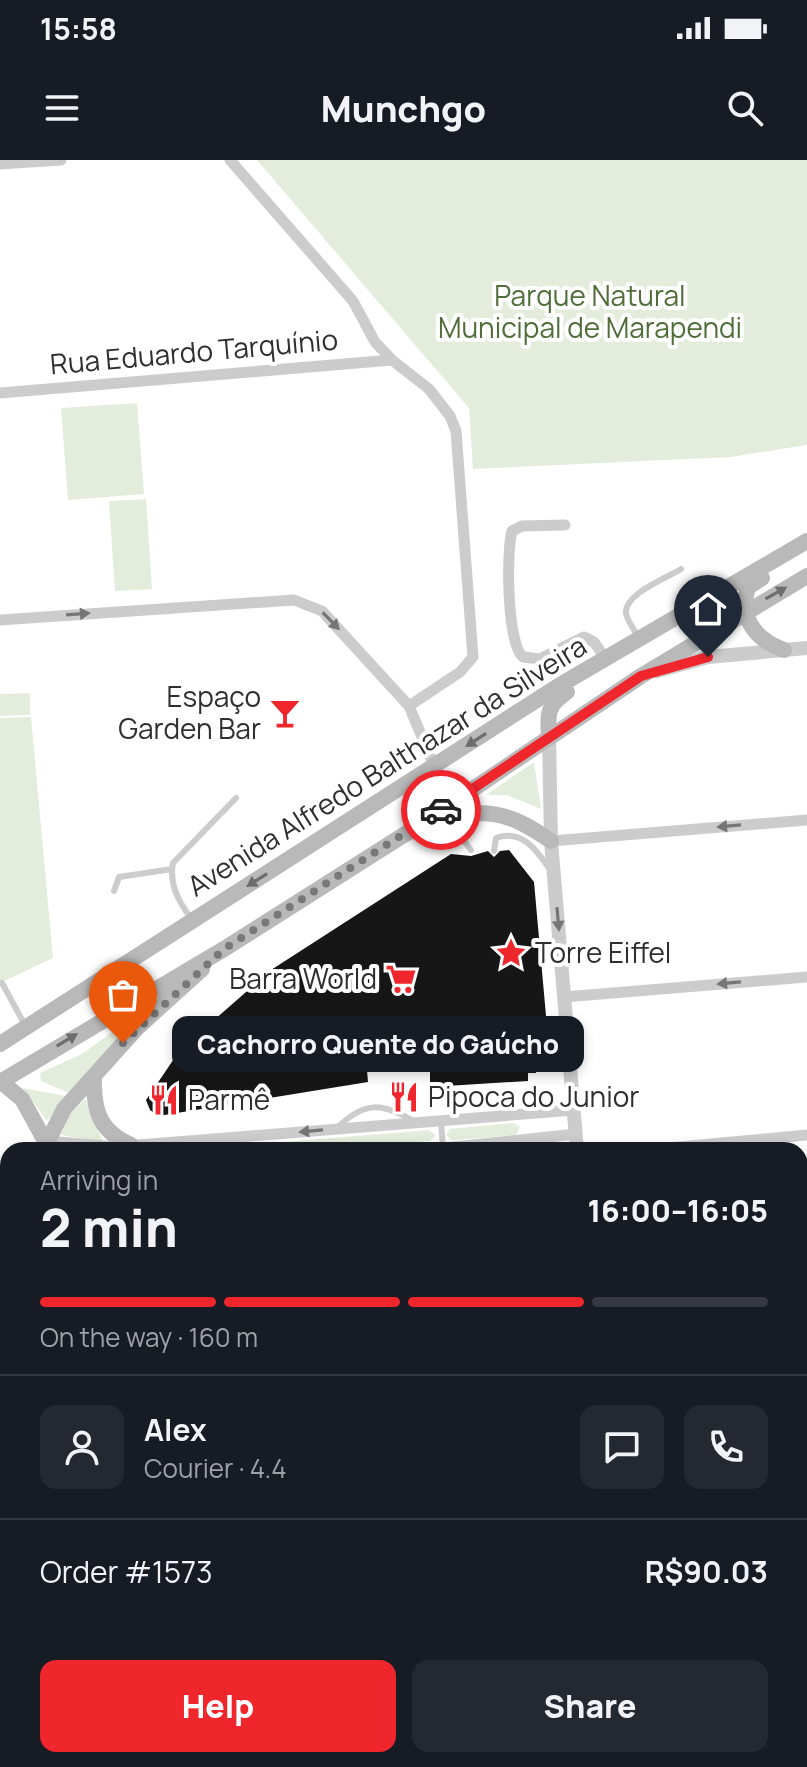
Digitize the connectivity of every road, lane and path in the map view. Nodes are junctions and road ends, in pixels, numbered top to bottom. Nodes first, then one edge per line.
1 (61, 160) edge
2 (230, 160) edge
3 (0, 164) edge
4 (392, 360) junction
5 (0, 393) edge
6 (565, 525) dead end
7 (807, 541) edge
8 (807, 548) edge
9 (681, 569) dead end
10 (807, 576) edge
11 (745, 610) junction
12 (0, 620) edge
13 (659, 626) junction
14 (639, 638) junction
15 (807, 648) edge
16 (784, 650) junction
17 (605, 658) junction
18 (641, 676) junction
19 (409, 706) junction
20 (549, 736) junction
21 (435, 768) junction
22 (236, 798) dead end
23 (807, 820) edge
24 (414, 828) junction
25 (551, 841) junction
26 (471, 850) dead end
27 (494, 851) dead end
28 (172, 869) junction
29 (554, 875) junction
30 (114, 891) dead end
31 (193, 921) junction
32 (224, 949) junction
33 (807, 977) edge
34 (2, 983) edge
35 (564, 997) junction
36 (26, 1027) junction
37 (0, 1044) edge
38 (94, 1076) junction
39 (0, 1082) edge
40 (574, 1110) junction
41 (522, 1117) junction
42 (441, 1122) junction
43 (417, 1124) junction
44 (337, 1128) junction
45 (576, 1134) junction
46 (807, 1135) edge
47 (520, 1139) junction
48 (47, 1142) edge
49 (51, 1142) edge
50 (125, 1142) edge
51 (193, 1142) edge
52 (442, 1142) edge
53 (508, 1142) edge
54 (576, 1142) edge
55 (732, 1142) edge

1 - 3 street
2 - 4 street
4 - 5 street, Rua Eduardo Tarquínio
4 - 19 street
6 - 17 street
7 - 13 main road, Avenida Alfredo Balthazar da Silveira
8 - 11 main road
9 - 14 lane
11 -> 10 main road
11 - 16 main road
11 - 18 main road
12 -> 19 street
13 - 14 main road, Avenida Alfredo Balthazar da Silveira
13 - 20 main road
14 - 17 main road, Avenida Alfredo Balthazar da Silveira
15 - 16 street
16 - 18 street
17 -> 21 main road, Avenida Alfredo Balthazar da Silveira
18 - 20 main road
19 - 21 street
20 - 24 main road
20 - 25 street
21 -> 31 main road, Avenida Alfredo Balthazar da Silveira
22 - 28 lane
23 -> 25 street
24 - 25 main road
24 - 26 lane
24 - 32 main road
25 - 29 street
27 - 29 lane
28 - 30 lane
28 - 31 lane
29 -> 35 street
31 - 36 main road, Avenida Alfredo Balthazar da Silveira
32 - 38 main road
39 -> 32 main road
33 -> 35 street
34 - 36 lane
35 - 40 street
36 - 37 main road, Avenida Alfredo Balthazar da Silveira
38 - 49 main road
38 - 50 main road
39 - 48 main road
40 - 41 street
40 - 45 street
41 - 42 street
41 - 47 street
42 - 43 street
42 - 52 lane
43 - 44 street
43 - 44 lane
44 -> 51 street
45 - 47 street
45 - 54 street
46 - 55 street
47 - 53 street

